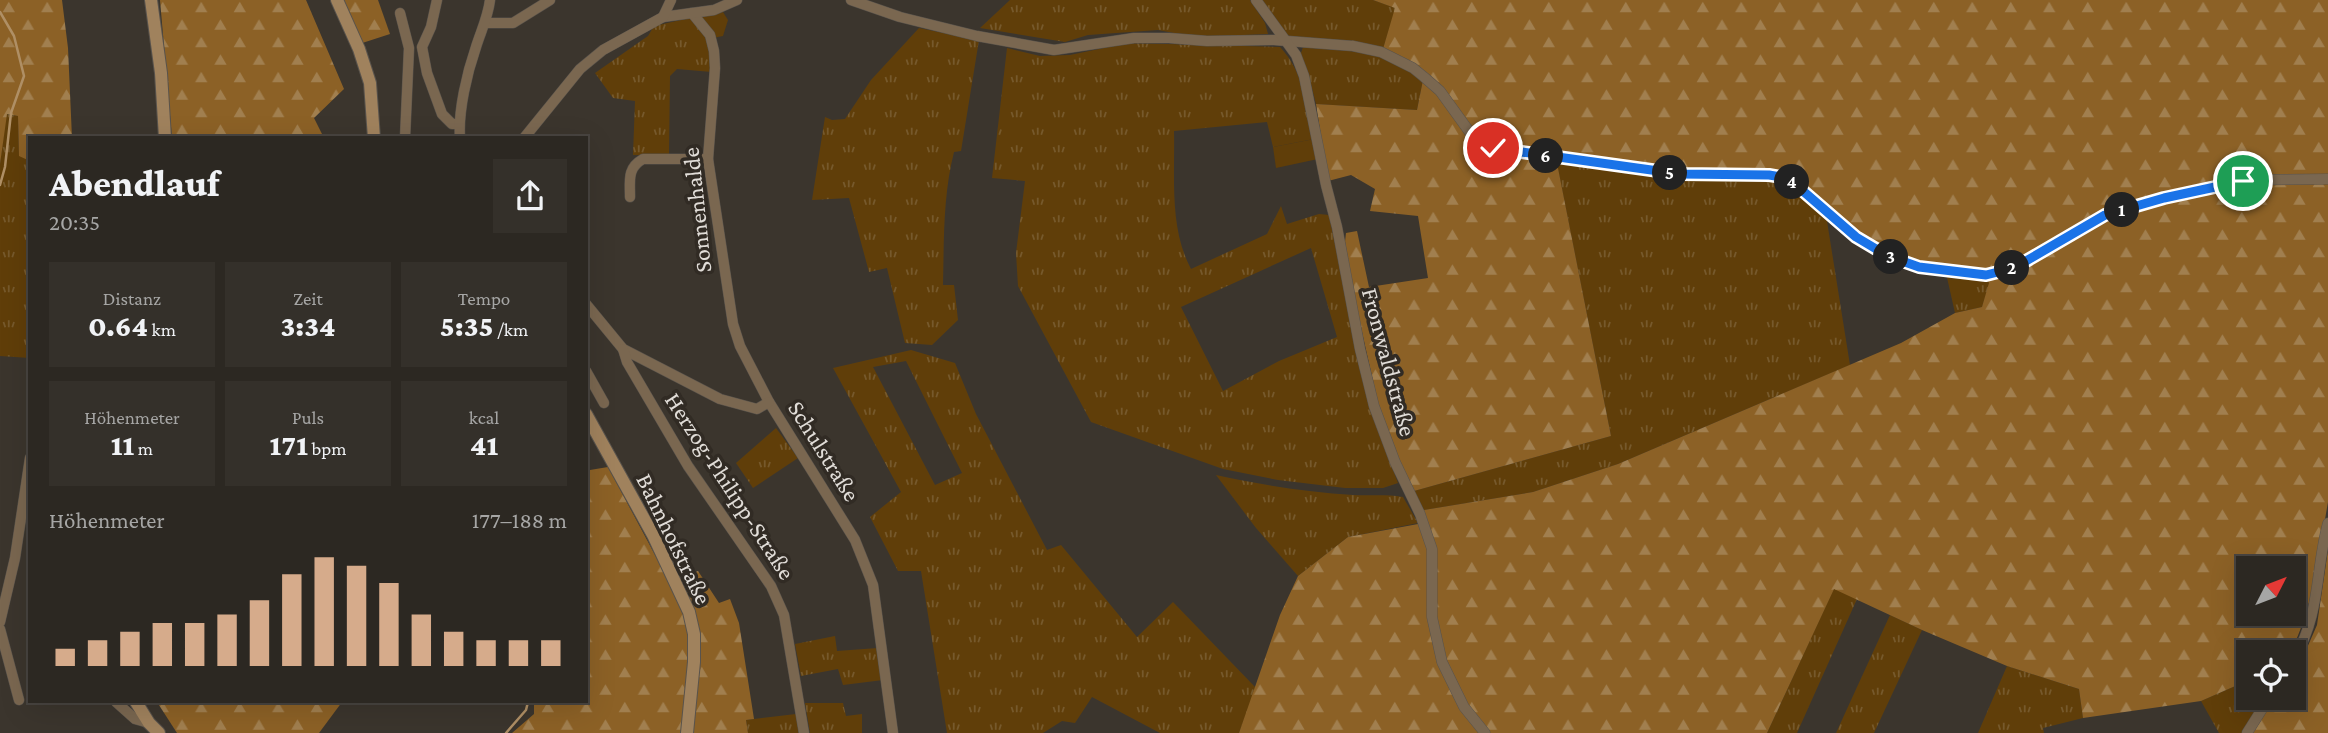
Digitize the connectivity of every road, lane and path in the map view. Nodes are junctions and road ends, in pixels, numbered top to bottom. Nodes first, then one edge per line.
1 (151, 0) edge
2 (337, 0) edge
3 (437, 0) edge
4 (490, 0) edge
5 (550, 0) edge
6 (671, 0) edge
7 (737, 0) edge
8 (851, 0) edge
9 (1256, 0) edge
10 (400, 13) dead end
11 (692, 13) junction
12 (663, 17) junction
13 (485, 23) junction
14 (1285, 41) junction
15 (422, 47) junction
16 (409, 48) junction
17 (459, 124) junction
18 (164, 136) edge
19 (374, 136) edge
20 (405, 136) edge
21 (460, 136) edge
22 (526, 136) edge
23 (708, 159) junction
24 (2328, 179) edge
25 (630, 197) dead end
26 (588, 306) edge
27 (623, 349) junction
28 (588, 375) edge
29 (769, 402) junction
30 (604, 403) dead end
31 (588, 418) edge
32 (28, 471) edge
33 (2328, 523) edge
34 (0, 622) edge
35 (0, 629) edge
36 (2305, 640) edge
37 (19, 700) dead end
38 (117, 703) edge
39 (137, 703) edge
40 (2261, 710) edge
41 (149, 723) junction
42 (159, 733) edge
43 (687, 733) edge
44 (804, 733) edge
45 (893, 733) edge
46 (1485, 733) edge
47 (2247, 733) edge

1 - 18 street
2 - 19 street
3 - 15 street
4 - 13 street
5 - 13 street
6 - 12 street
7 - 11 street
8 - 14 street
9 - 14 street, Fronwaldstraße
10 - 16 street
11 - 12 street
11 - 23 street, Sonnenhalde
12 - 22 street
13 - 17 street
14 - 24 street
14 - 46 street, Fronwaldstraße
15 - 16 street
15 - 17 street
16 - 20 street
17 - 21 street
23 - 25 street
23 - 29 street, Sonnenhalde
26 - 27 street, Schulstraße
27 - 29 street, Schulstraße
27 - 44 street, Herzog-Philipp-Straße
28 - 30 street
29 - 45 street, Schulstraße
31 - 43 street, Bahnhofstraße
32 - 34 street
33 - 36 street
35 - 37 street
38 - 41 street
39 - 41 street
40 - 47 street
41 - 42 street

